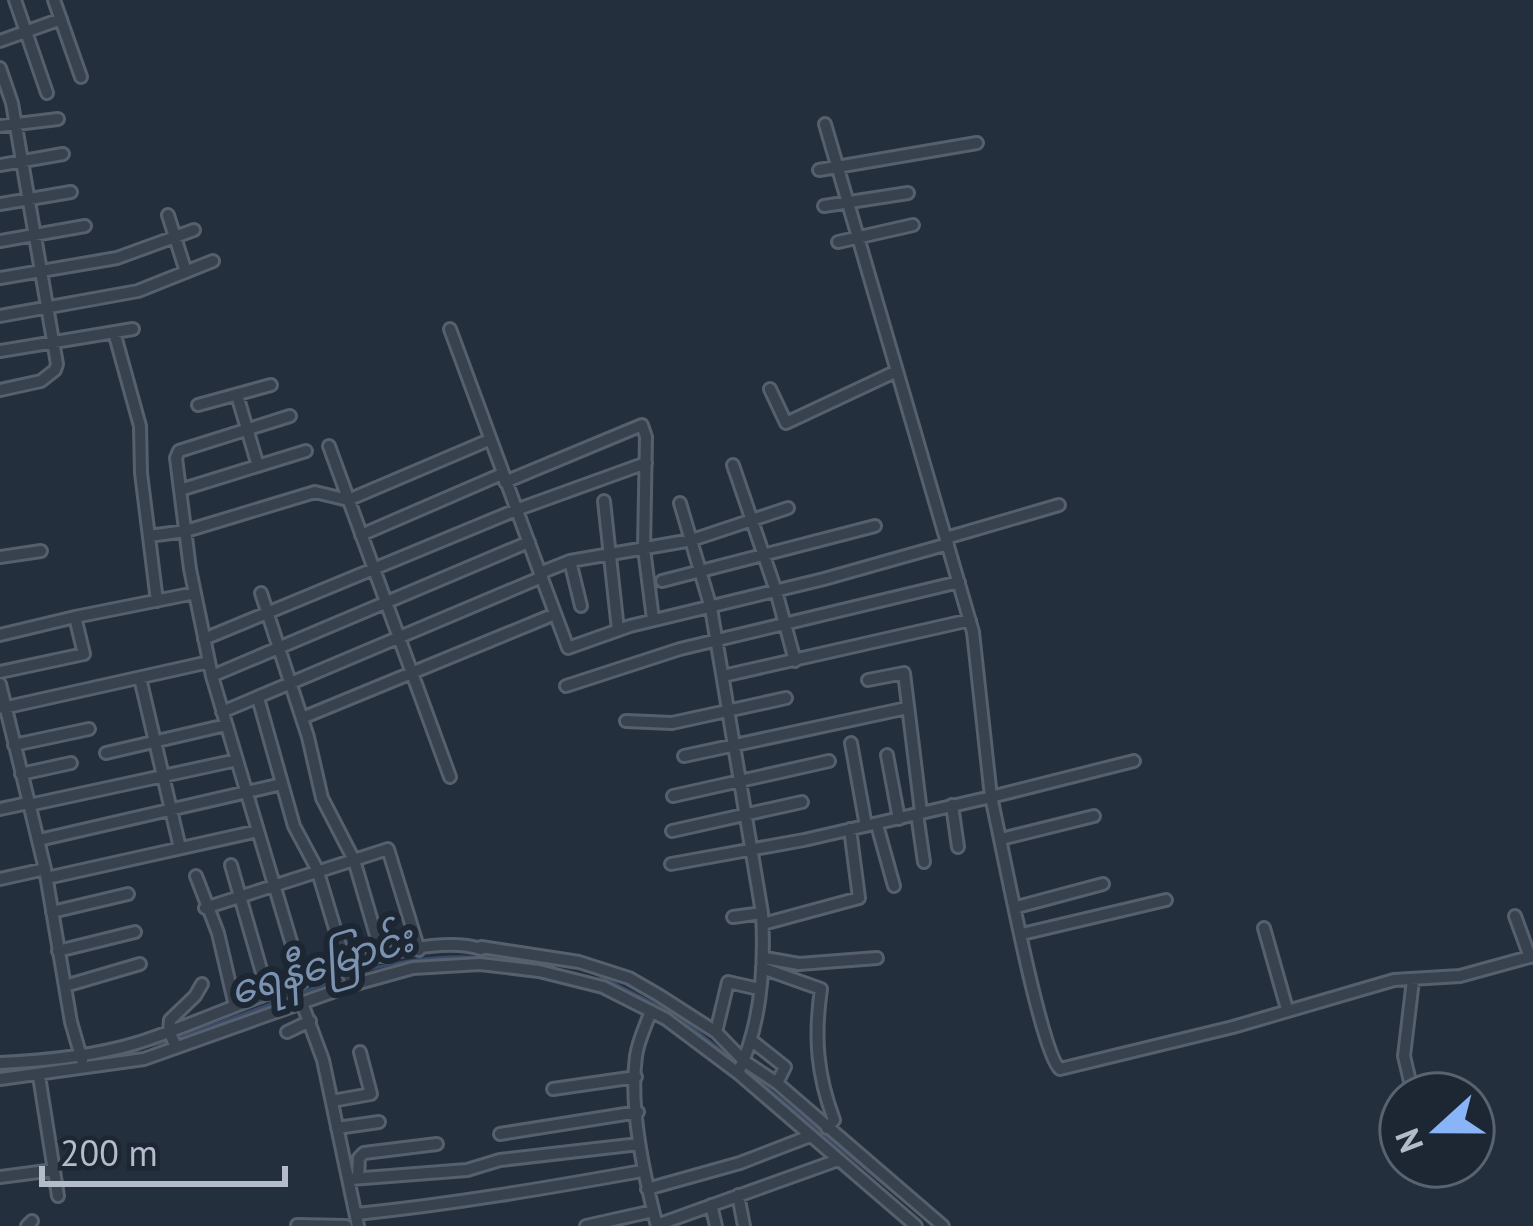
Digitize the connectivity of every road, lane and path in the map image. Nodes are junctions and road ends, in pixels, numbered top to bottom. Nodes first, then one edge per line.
1 (15, 0) edge
2 (55, 0) edge
3 (61, 20) junction
4 (26, 32) junction
5 (0, 41) edge
6 (0, 68) edge
7 (81, 77) dead end
8 (47, 93) dead end
9 (58, 119) dead end
10 (15, 123) junction
11 (825, 124) dead end
12 (0, 126) edge
13 (977, 142) dead end
14 (63, 154) dead end
15 (21, 160) junction
16 (0, 165) edge
17 (837, 166) junction
18 (819, 170) dead end
19 (71, 192) dead end
20 (908, 193) dead end
21 (28, 199) junction
22 (848, 201) junction
23 (0, 204) edge
24 (824, 206) dead end
25 (168, 215) dead end
26 (913, 225) dead end
27 (85, 226) dead end
28 (194, 230) dead end
29 (34, 234) junction
30 (175, 237) junction
31 (858, 237) junction
32 (0, 241) edge
33 (838, 242) dead end
34 (213, 261) dead end
35 (40, 271) junction
36 (186, 272) junction
37 (0, 278) edge
38 (46, 307) junction
39 (0, 316) edge
40 (133, 329) dead end
41 (450, 329) dead end
42 (114, 332) junction
43 (52, 343) junction
44 (0, 351) edge
45 (897, 370) junction
46 (271, 385) dead end
47 (770, 389) dead end
48 (0, 391) edge
49 (236, 395) junction
50 (198, 405) dead end
51 (290, 416) dead end
52 (247, 430) junction
53 (489, 440) junction
54 (329, 446) dead end
55 (307, 451) dead end
56 (646, 464) junction
57 (733, 465) dead end
58 (258, 466) junction
59 (504, 478) junction
60 (180, 490) junction
61 (348, 500) junction
62 (604, 501) dead end
63 (680, 503) dead end
64 (1059, 505) dead end
65 (788, 508) dead end
66 (516, 509) junction
67 (753, 521) junction
68 (875, 526) dead end
69 (186, 531) junction
70 (361, 535) junction
71 (149, 536) junction
72 (692, 540) junction
73 (947, 541) junction
74 (529, 542) junction
75 (647, 548) junction
76 (41, 551) dead end
77 (608, 555) junction
78 (0, 556) edge
79 (766, 557) junction
80 (570, 561) junction
81 (373, 571) junction
82 (701, 573) junction
83 (541, 575) junction
84 (662, 581) dead end
85 (959, 582) junction
86 (776, 591) junction
87 (195, 593) junction
88 (260, 593) dead end
89 (157, 601) junction
90 (385, 605) junction
91 (581, 606) dead end
92 (711, 608) junction
93 (555, 614) junction
94 (267, 615) junction
95 (75, 617) junction
96 (653, 619) junction
97 (970, 620) junction
98 (786, 625) junction
99 (618, 630) junction
100 (0, 635) edge
101 (204, 639) junction
102 (399, 640) junction
103 (716, 642) junction
104 (278, 650) junction
105 (795, 661) junction
106 (210, 669) junction
107 (0, 672) edge
108 (412, 674) junction
109 (723, 676) junction
110 (140, 678) junction
111 (868, 680) dead end
112 (0, 684) edge
113 (291, 686) junction
114 (566, 686) dead end
115 (258, 698) junction
116 (786, 698) dead end
117 (907, 708) junction
118 (3, 709) edge
119 (729, 711) junction
120 (224, 718) junction
121 (302, 718) junction
122 (626, 721) dead end
123 (89, 728) dead end
124 (155, 741) junction
125 (851, 742) dead end
126 (14, 745) junction
127 (735, 745) junction
128 (106, 753) dead end
129 (886, 755) dead end
130 (684, 756) dead end
131 (237, 760) junction
132 (829, 761) dead end
133 (1134, 761) dead end
134 (71, 763) dead end
135 (21, 774) junction
136 (161, 777) junction
137 (450, 777) dead end
138 (741, 781) junction
139 (282, 784) junction
140 (246, 793) junction
141 (673, 796) dead end
142 (988, 797) junction
143 (802, 802) dead end
144 (28, 804) junction
145 (952, 805) junction
146 (0, 809) edge
147 (169, 811) junction
148 (919, 813) junction
149 (747, 815) junction
150 (1094, 816) dead end
151 (899, 819) junction
152 (872, 825) junction
153 (850, 829) junction
154 (258, 831) junction
155 (672, 831) dead end
156 (1001, 839) junction
157 (39, 840) junction
158 (180, 848) junction
159 (958, 848) dead end
160 (753, 850) junction
161 (354, 860) junction
162 (924, 862) dead end
163 (671, 864) dead end
164 (231, 865) dead end
165 (317, 869) junction
166 (46, 874) junction
167 (196, 876) dead end
168 (0, 879) edge
169 (274, 884) junction
170 (1103, 884) dead end
171 (894, 886) dead end
172 (128, 894) dead end
173 (239, 896) junction
174 (1166, 901) dead end
175 (205, 908) junction
176 (1017, 908) junction
177 (52, 912) junction
178 (1515, 916) dead end
179 (733, 917) dead end
180 (762, 918) junction
181 (1264, 928) dead end
182 (135, 932) dead end
183 (1022, 934) junction
184 (419, 950) junction
185 (58, 951) junction
186 (480, 955) junction
187 (382, 956) junction
188 (764, 956) junction
189 (1532, 956) edge
190 (877, 958) dead end
191 (140, 964) dead end
192 (348, 975) junction
193 (310, 980) junction
194 (202, 984) dead end
195 (65, 986) junction
196 (1411, 986) junction
197 (759, 989) junction
198 (268, 994) junction
199 (312, 999) junction
200 (235, 1006) junction
201 (1287, 1010) junction
202 (652, 1011) junction
203 (310, 1022) junction
204 (169, 1032) junction
205 (287, 1032) dead end
206 (716, 1032) junction
207 (751, 1040) junction
208 (176, 1047) dead end
209 (361, 1052) dead end
210 (82, 1061) junction
211 (0, 1063) edge
212 (741, 1067) junction
213 (1407, 1070) edge
214 (39, 1076) junction
215 (636, 1076) junction
216 (0, 1078) edge
217 (777, 1083) junction
218 (553, 1089) dead end
219 (0, 1090) edge
220 (334, 1101) junction
221 (638, 1112) junction
222 (379, 1122) dead end
223 (340, 1127) junction
224 (827, 1128) junction
225 (500, 1134) dead end
226 (810, 1136) junction
227 (437, 1144) dead end
228 (639, 1144) junction
229 (838, 1160) junction
230 (54, 1170) junction
231 (642, 1171) junction
232 (0, 1178) edge
233 (355, 1178) junction
234 (647, 1189) junction
235 (58, 1196) dead end
236 (738, 1196) junction
237 (711, 1205) junction
238 (357, 1220) edge
239 (687, 1220) edge
240 (656, 1221) edge
241 (910, 1224) edge
242 (297, 1226) edge
243 (586, 1226) edge
244 (716, 1226) edge
245 (744, 1226) edge
246 (943, 1226) edge

1 - 4 street
2 - 3 street
3 - 4 street
3 - 7 street
4 - 5 street
4 - 8 street
6 - 10 street
9 - 10 street
10 - 12 street
10 - 15 street
11 - 17 street
13 - 17 street
14 - 15 street
15 - 16 street
15 - 21 street
17 - 18 street
17 - 22 street
19 - 21 street
20 - 22 street
21 - 23 street
21 - 29 street
22 - 24 street
22 - 31 street
25 - 30 street
26 - 31 street
27 - 29 street
28 - 30 street
29 - 32 street
29 - 35 street
30 - 35 street
30 - 36 street
31 - 33 street
31 - 45 street
34 - 36 street
35 - 37 street
35 - 38 street
36 - 38 street
38 - 39 street
38 - 43 street
40 - 42 street
41 - 53 street
42 - 43 street
42 - 71 street
43 - 44 street
43 - 48 street
45 - 47 street
45 - 73 street
46 - 49 street
49 - 50 street
49 - 52 street
51 - 52 street
52 - 58 street
52 - 60 street
53 - 59 street
53 - 61 street
54 - 61 street
55 - 58 street
56 - 59 street
56 - 66 street
56 - 75 street
57 - 67 street
58 - 60 street
59 - 66 street
59 - 70 street
60 - 69 street
61 - 69 street
61 - 70 street
62 - 77 street
63 - 72 street
64 - 73 street
65 - 67 street
66 - 74 street
66 - 81 street
67 - 72 street
67 - 79 street
68 - 79 street
69 - 71 street
69 - 87 street
70 - 81 street
71 - 89 street
72 - 75 street
72 - 82 street
73 - 85 street
73 - 86 street
74 - 83 street
74 - 90 street
75 - 77 street
75 - 96 street
76 - 78 street
77 - 80 street
77 - 99 street
79 - 82 street
79 - 86 street
80 - 83 street
80 - 91 street
81 - 90 street
81 - 94 street
82 - 84 street
82 - 92 street
83 - 93 street
83 - 102 street
85 - 97 street
85 - 98 street
86 - 92 street
86 - 98 street
87 - 89 street
87 - 101 street
88 - 94 street
89 - 95 street
90 - 102 street
90 - 104 street
92 - 96 street
92 - 103 street
93 - 99 street
93 - 108 street
94 - 101 street
94 - 104 street
95 - 100 street
95 - 107 street
96 - 99 street
97 - 105 street
97 - 142 street
98 - 103 street
98 - 105 street
101 - 106 street
102 - 108 street
102 - 113 street
103 - 109 street
103 - 114 street
104 - 106 street
104 - 113 street
105 - 109 street
106 - 110 street
106 - 120 street
108 - 121 street
108 - 137 street
109 - 119 street
110 - 118 street
110 - 124 street
111 - 117 street
112 - 118 street
113 - 115 street
113 - 121 street
115 - 120 street
115 - 139 street
116 - 119 street
117 - 127 street
117 - 148 street
118 - 126 street
119 - 122 street
119 - 127 street
120 - 124 street
120 - 131 street
121 - 161 street
123 - 126 street
124 - 128 street
124 - 136 street
125 - 152 street
126 - 135 street
127 - 130 street
127 - 138 street
129 - 151 street
131 - 136 street
131 - 140 street
132 - 138 street
133 - 142 street
134 - 135 street
135 - 144 street
136 - 144 street
136 - 147 street
138 - 141 street
138 - 149 street
139 - 140 street
139 - 165 street
140 - 147 street
140 - 154 street
142 - 145 street
142 - 156 street
143 - 149 street
144 - 146 street
144 - 157 street
145 - 148 street
145 - 159 street
147 - 157 street
147 - 158 street
148 - 151 street
148 - 162 street
149 - 155 street
149 - 160 street
150 - 156 street
151 - 152 street
152 - 153 street
152 - 171 street
153 - 160 street
153 - 180 street
154 - 158 street
154 - 169 street
156 - 176 street
157 - 166 street
158 - 166 street
160 - 163 street
160 - 180 street
161 - 165 street
161 - 184 street
161 - 187 street
164 - 173 street
165 - 169 street
165 - 192 street
166 - 168 street
166 - 177 street
167 - 175 street
169 - 173 street
169 - 193 street
170 - 176 street
172 - 177 street
173 - 175 street
173 - 198 street
174 - 183 street
175 - 200 street
176 - 183 street
177 - 185 street
178 - 189 street
179 - 180 street
180 - 188 street
181 - 201 street
182 - 185 street
183 - 201 street
184 - 186 street
184 - 187 street
185 - 195 street
186 - 192 street
186 - 202 street
186 - 206 street
187 - 192 street
188 - 190 street
188 - 197 street
188 - 224 street
189 - 196 street
191 - 195 street
192 - 193 street
192 - 199 street
193 - 198 street
193 - 199 street
194 - 204 street
195 - 210 street
196 - 201 street
196 - 213 street
197 - 206 street
197 - 207 street
198 - 200 street
199 - 203 street
199 - 210 street
200 - 204 street
202 - 212 street
202 - 215 street
203 - 205 street
203 - 220 street
204 - 208 street
204 - 210 street
206 - 212 street
207 - 212 street
207 - 217 street
209 - 220 street
210 - 211 street
210 - 214 street
212 - 217 street
212 - 226 street
214 - 216 street
214 - 230 street
215 - 218 street
215 - 221 street
216 - 219 street
217 - 224 street
220 - 223 street
221 - 225 street
221 - 228 street
222 - 223 street
223 - 233 street
224 - 246 street
226 - 229 street
226 - 234 street
227 - 233 street
228 - 231 street
228 - 233 street
229 - 236 street
229 - 241 street
230 - 232 street
230 - 235 street
231 - 234 street
231 - 238 street
233 - 238 street
234 - 240 street
236 - 237 street
236 - 245 street
237 - 239 street
237 - 244 street
238 - 242 street
239 - 240 street
240 - 243 street

